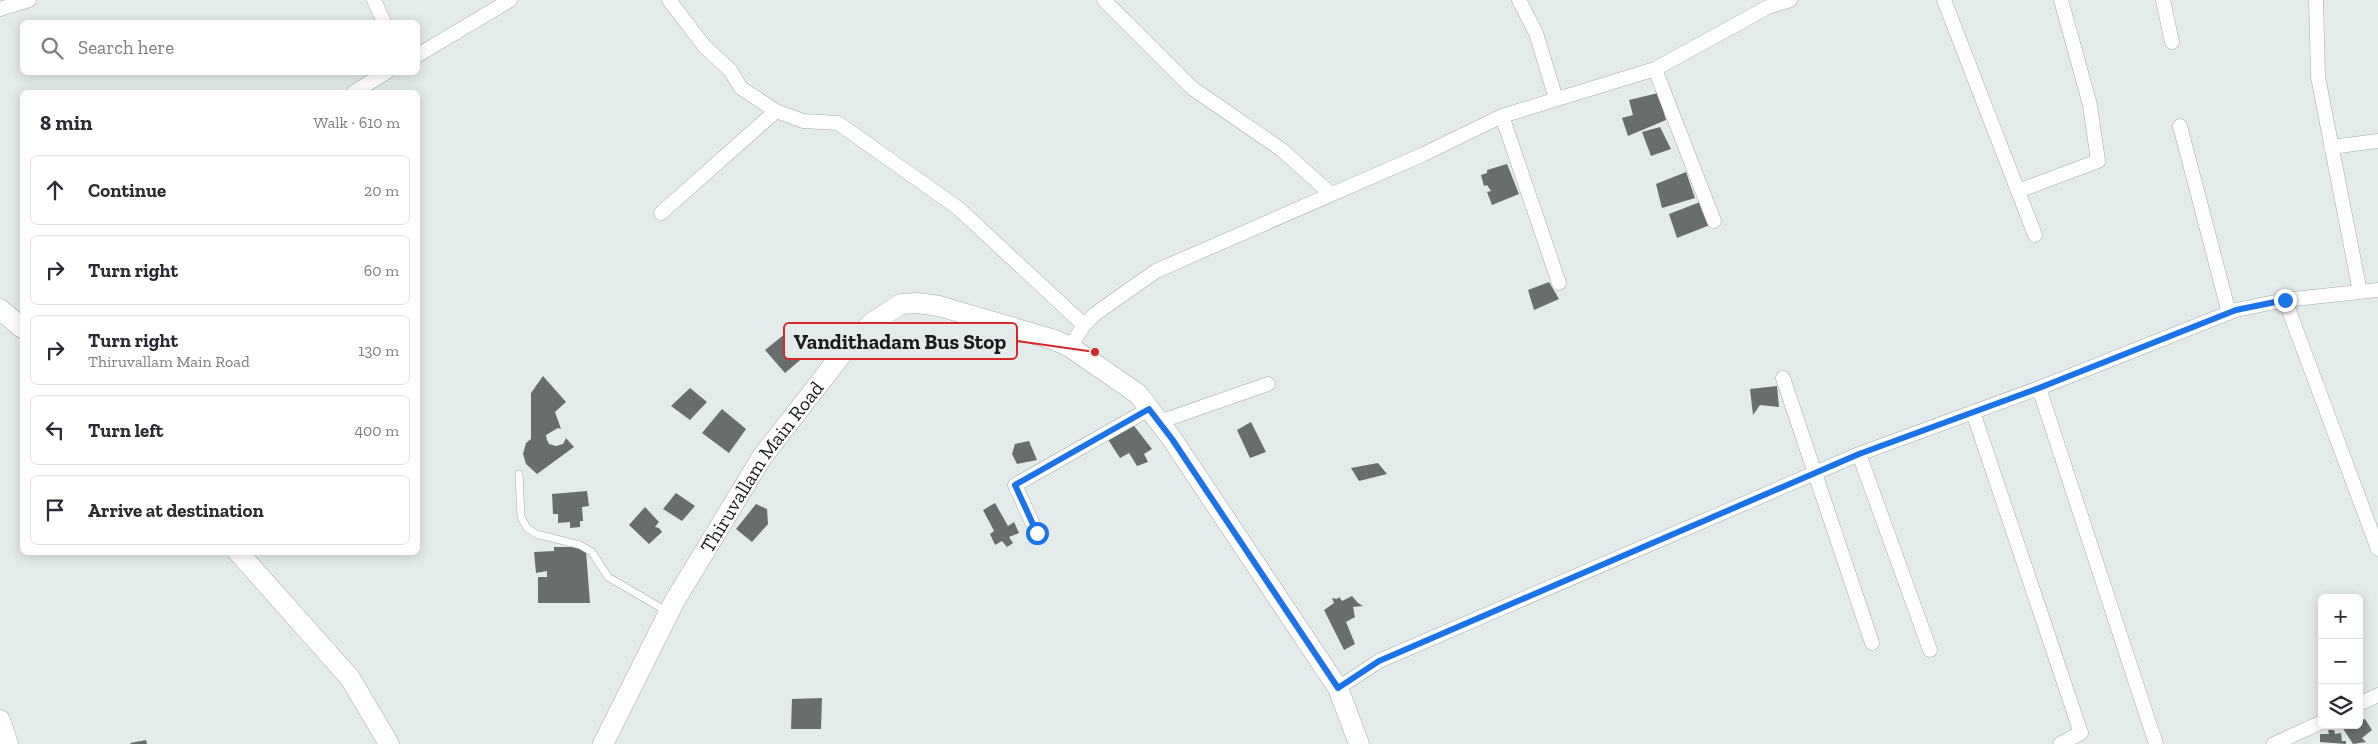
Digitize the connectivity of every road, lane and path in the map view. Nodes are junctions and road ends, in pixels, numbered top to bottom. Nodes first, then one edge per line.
1 (29, 0) edge
2 (374, 0) edge
3 (510, 0) edge
4 (669, 0) edge
5 (1104, 0) edge
6 (1519, 0) edge
7 (1790, 0) edge
8 (1944, 0) edge
9 (2061, 0) edge
10 (2163, 0) edge
11 (2316, 0) edge
12 (0, 9) edge
13 (383, 20) edge
14 (2172, 42) dead end
15 (420, 54) edge
16 (1655, 69) junction
17 (381, 75) edge
18 (357, 90) edge
19 (1556, 99) junction
20 (776, 111) junction
21 (1502, 116) junction
22 (2180, 126) dead end
23 (2378, 141) edge
24 (2331, 147) junction
25 (2018, 191) junction
26 (1331, 194) junction
27 (660, 213) dead end
28 (1714, 221) dead end
29 (2035, 235) dead end
30 (1559, 283) dead end
31 (2378, 290) edge
32 (2360, 292) junction
33 (2285, 300) junction
34 (0, 309) edge
35 (2229, 313) junction
36 (1084, 325) junction
37 (20, 326) edge
38 (1070, 347) junction
39 (1783, 378) dead end
40 (1268, 384) dead end
41 (2039, 388) junction
42 (1973, 412) junction
43 (1154, 415) junction
44 (1859, 454) junction
45 (1814, 473) junction
46 (520, 474) dead end
47 (1037, 533) dead end
48 (2378, 549) edge
49 (241, 555) edge
50 (669, 612) junction
51 (1872, 643) dead end
52 (1930, 650) dead end
53 (1338, 688) junction
54 (2378, 696) edge
55 (2363, 702) edge
56 (0, 722) edge
57 (2318, 724) edge
58 (8, 744) edge
59 (390, 744) edge
60 (603, 744) edge
61 (1359, 744) edge
62 (2060, 744) edge
63 (2156, 744) edge
64 (2274, 744) edge

1 - 12 street
2 - 13 street
3 - 15 street
4 - 20 street
5 - 26 street
6 - 19 street
7 - 16 street
8 - 25 street
9 - 25 street
10 - 14 street
11 - 24 street
16 - 19 street
16 - 28 street
17 - 18 street
19 - 21 street
20 - 27 street
20 - 36 street
21 - 26 street
21 - 30 street
22 - 35 street
23 - 24 street
24 - 32 street
25 - 29 street
26 - 36 street
31 - 32 street
32 - 33 street
33 - 35 street
33 - 48 street
34 - 37 main road
35 - 41 street
36 - 38 street
38 - 43 main road, Thiruvallam Main Road
38 - 50 main road, Thiruvallam Main Road
39 - 45 street
40 - 43 street
41 - 42 street
41 - 63 street
42 - 44 street
42 - 62 street
43 - 47 street
43 - 53 main road, Thiruvallam Main Road
44 - 45 street
44 - 52 street
45 - 51 street
45 - 53 street
46 - 50 lane
49 - 59 main road
50 - 60 main road, Thiruvallam Main Road
53 - 61 main road, Thiruvallam Main Road
54 - 55 street
56 - 58 main road
57 - 64 street

